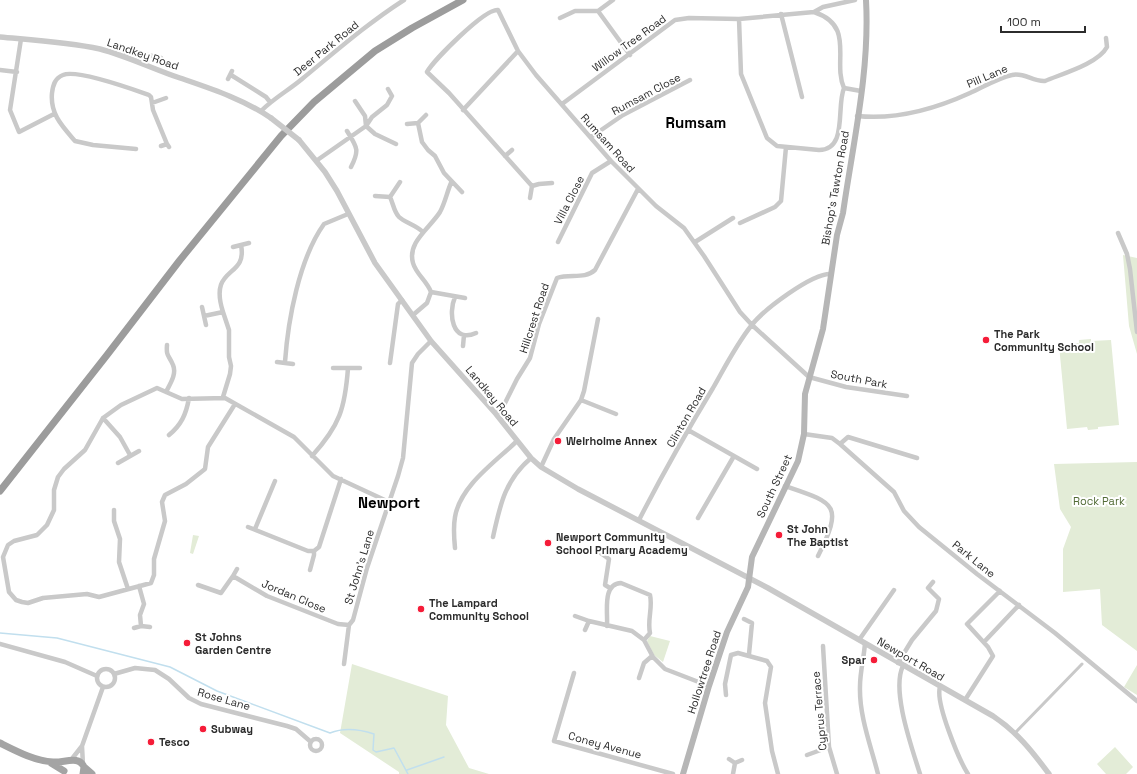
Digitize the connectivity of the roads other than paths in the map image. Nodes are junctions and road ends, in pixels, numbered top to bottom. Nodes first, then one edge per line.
1 (404, 0) edge
2 (463, 0) edge
3 (613, 0) edge
4 (855, 0) edge
5 (866, 0) edge
6 (814, 12) junction
7 (600, 13) junction
8 (781, 14) junction
9 (560, 18) dead end
10 (739, 19) junction
11 (0, 37) edge
12 (1106, 38) dead end
13 (21, 39) junction
14 (518, 51) junction
15 (630, 55) junction
16 (124, 56) junction
17 (161, 58) dead end
18 (0, 70) edge
19 (17, 72) junction
20 (230, 75) dead end
21 (690, 80) dead end
22 (844, 88) junction
23 (388, 89) dead end
24 (861, 91) junction
25 (802, 97) dead end
26 (166, 98) dead end
27 (355, 101) dead end
28 (270, 102) junction
29 (152, 103) junction
30 (562, 104) junction
31 (463, 110) junction
32 (261, 111) junction
33 (54, 114) junction
34 (426, 115) dead end
35 (857, 116) junction
36 (418, 123) junction
37 (407, 124) dead end
38 (366, 126) junction
39 (347, 131) dead end
40 (351, 138) junction
41 (591, 138) junction
42 (396, 144) dead end
43 (161, 146) dead end
44 (786, 147) junction
45 (138, 149) dead end
46 (512, 150) dead end
47 (505, 156) junction
48 (316, 161) junction
49 (611, 161) junction
50 (351, 167) dead end
51 (400, 182) dead end
52 (451, 183) junction
53 (552, 183) dead end
54 (532, 186) junction
55 (638, 189) junction
56 (462, 192) dead end
57 (375, 196) dead end
58 (390, 197) junction
59 (530, 198) dead end
60 (348, 214) junction
61 (733, 218) dead end
62 (740, 223) dead end
63 (423, 232) junction
64 (562, 233) junction
65 (1118, 233) dead end
66 (568, 236) dead end
67 (558, 242) dead end
68 (695, 242) junction
69 (249, 243) dead end
70 (241, 245) junction
71 (233, 247) dead end
72 (831, 274) junction
73 (431, 292) junction
74 (455, 297) junction
75 (465, 298) dead end
76 (402, 300) junction
77 (202, 307) dead end
78 (223, 312) junction
79 (413, 315) junction
80 (204, 316) junction
81 (598, 319) dead end
82 (206, 325) dead end
83 (752, 325) junction
84 (1137, 332) edge
85 (476, 333) dead end
86 (464, 335) junction
87 (431, 341) junction
88 (167, 344) dead end
89 (463, 346) dead end
90 (166, 354) junction
91 (160, 355) dead end
92 (277, 362) dead end
93 (284, 362) junction
94 (390, 363) dead end
95 (293, 364) dead end
96 (333, 368) dead end
97 (348, 368) junction
98 (360, 368) dead end
99 (809, 377) junction
100 (166, 392) junction
101 (907, 396) dead end
102 (223, 397) junction
103 (189, 398) junction
104 (580, 400) junction
105 (233, 403) junction
106 (496, 414) junction
107 (616, 414) dead end
108 (103, 418) junction
109 (688, 430) junction
110 (804, 434) junction
111 (169, 436) dead end
112 (517, 441) junction
113 (840, 444) junction
114 (139, 451) dead end
115 (130, 455) junction
116 (312, 456) junction
117 (734, 456) junction
118 (531, 458) junction
119 (917, 458) dead end
120 (118, 464) dead end
121 (541, 467) junction
122 (758, 469) dead end
123 (341, 480) junction
124 (275, 481) dead end
125 (785, 486) junction
126 (0, 491) edge
127 (389, 502) junction
128 (114, 510) dead end
129 (698, 518) dead end
130 (639, 520) junction
131 (114, 521) junction
132 (108, 522) dead end
133 (248, 527) dead end
134 (255, 529) junction
135 (493, 537) dead end
136 (455, 548) dead end
137 (314, 551) junction
138 (599, 552) dead end
139 (818, 556) dead end
140 (237, 569) dead end
141 (310, 570) dead end
142 (233, 576) junction
143 (750, 578) junction
144 (933, 582) dead end
145 (7, 583) junction
146 (0, 584) edge
147 (140, 586) junction
148 (198, 586) dead end
149 (610, 588) junction
150 (128, 589) junction
151 (894, 590) dead end
152 (1000, 591) junction
153 (1019, 605) junction
154 (575, 616) dead end
155 (744, 620) dead end
156 (589, 621) junction
157 (141, 626) junction
158 (349, 626) junction
159 (607, 626) junction
160 (150, 627) dead end
161 (134, 628) dead end
162 (585, 630) dead end
163 (644, 640) junction
164 (862, 642) junction
165 (984, 642) junction
166 (0, 644) edge
167 (823, 646) dead end
168 (749, 654) junction
169 (652, 656) junction
170 (344, 664) dead end
171 (900, 664) junction
172 (1082, 664) dead end
173 (574, 673) dead end
174 (114, 674) junction
175 (97, 676) junction
176 (639, 678) dead end
177 (709, 686) junction
178 (103, 687) junction
179 (940, 687) junction
180 (726, 695) dead end
181 (964, 700) junction
182 (1137, 701) edge
183 (1015, 733) junction
184 (311, 742) dead end
185 (0, 743) edge
186 (82, 746) junction
187 (829, 748) junction
188 (807, 755) dead end
189 (729, 759) dead end
190 (742, 760) dead end
191 (70, 761) junction
192 (49, 762) junction
193 (735, 763) junction
194 (84, 769) edge
195 (65, 773) edge
196 (92, 774) edge
197 (674, 774) edge
198 (683, 774) edge
199 (733, 774) edge
200 (778, 774) edge
201 (838, 774) edge
202 (878, 774) edge
203 (920, 774) edge
204 (968, 774) edge
205 (1049, 774) edge

1 - 28 street, Deer Park Road
2 - 126 highway
3 - 7 street
4 - 6 street, Willow Tree Road
5 - 24 main road, Bishop's Tawton Road
6 - 8 street, Willow Tree Road
6 - 22 street
7 - 9 street
7 - 15 street
8 - 10 street, Willow Tree Road
8 - 25 street
10 - 15 street, Willow Tree Road
10 - 44 street
11 - 13 street, Landkey Road
12 - 35 street, Pill Lane
13 - 16 street, Landkey Road
13 - 19 street
14 - 30 street, Rumsam Road
14 - 31 street
14 - 31 street, Rumsam Road
15 - 30 street, Willow Tree Road
16 - 17 street
16 - 32 street, Landkey Road
18 - 19 street
19 - 33 street
20 - 28 street
21 - 41 street, Rumsam Close
22 - 24 street
22 - 44 street
23 - 38 street
24 - 35 main road, Bishop's Tawton Road
26 - 29 street
27 - 38 street
28 - 32 street, Deer Park Road
29 - 33 street
29 - 43 street
30 - 41 street, Rumsam Road
31 - 47 street
32 - 48 street, Landkey Road, bridge
33 - 45 street
34 - 36 street
35 - 72 main road, Bishop's Tawton Road
36 - 37 street
36 - 52 street
38 - 40 street
38 - 42 street
39 - 40 street
40 - 48 street
40 - 50 street
41 - 49 street, Rumsam Road
44 - 62 street
46 - 47 street
47 - 54 street
48 - 60 street, Landkey Road
49 - 55 street, Rumsam Road
49 - 64 street, Villa Close
51 - 58 street
52 - 56 street
52 - 63 street
53 - 54 street
54 - 59 street
55 - 68 street, Rumsam Road
55 - 106 street, Hillcrest Road
57 - 58 street
58 - 63 street
60 - 76 street, Landkey Road
60 - 93 street
61 - 68 street
63 - 73 street
64 - 66 street, Villa Close
64 - 67 street, Villa Close
65 - 84 street
68 - 83 street, Rumsam Road
69 - 70 street
70 - 71 street
70 - 78 street
72 - 83 street, Clinton Road
72 - 99 main road, Bishop's Tawton Road
73 - 74 street
73 - 79 street
74 - 75 street
74 - 86 street
76 - 79 street, Landkey Road
76 - 94 street
77 - 80 street
78 - 80 street
78 - 102 street
79 - 87 street, Landkey Road
80 - 82 street
81 - 104 street
83 - 99 street, Rumsam Road
83 - 109 street, Clinton Road
85 - 86 street
86 - 89 street
87 - 106 street, Landkey Road
87 - 127 street, St John's Lane
88 - 90 street
90 - 91 street
90 - 100 street
92 - 93 street
93 - 95 street
96 - 97 street
97 - 98 street
97 - 116 street
99 - 101 street, South Park
99 - 110 main road, South Street
100 - 103 street
100 - 108 street
102 - 103 street
102 - 105 street
103 - 111 street
104 - 107 street
104 - 121 street
105 - 116 street
105 - 147 street
106 - 112 street, Landkey Road
108 - 115 street
108 - 145 street
109 - 117 street
109 - 130 street, Clinton Road
110 - 113 street, Park Lane
110 - 125 main road, South Street
112 - 118 street, Landkey Road
112 - 136 street
113 - 119 street
113 - 152 street, Park Lane
114 - 115 street
115 - 120 street
116 - 123 street
117 - 122 street
117 - 129 street
118 - 121 street, Landkey Road
118 - 135 street
121 - 130 street, Landkey Road
123 - 127 street
123 - 137 street
124 - 134 street
125 - 139 street
125 - 143 main road, South Street
127 - 158 street, St John's Lane
128 - 131 street
130 - 143 street, Landkey Road
131 - 132 street
131 - 150 street
133 - 134 street
134 - 137 street
137 - 141 street
138 - 149 street
140 - 142 street
142 - 148 street
142 - 158 street, Jordan Close
143 - 164 street, Newport Road
143 - 177 main road, Hollowtree Road
144 - 171 street
145 - 146 street
145 - 150 street
147 - 150 street
147 - 157 street
149 - 159 street
149 - 163 street
151 - 164 street
152 - 153 street, Park Lane
152 - 165 street
153 - 165 street
153 - 182 street, Park Lane
154 - 156 street
155 - 168 street
156 - 159 street
156 - 162 street
157 - 160 street
157 - 161 street
158 - 170 street, St John's Lane
159 - 163 street
163 - 169 street
164 - 171 street, Newport Road
164 - 202 street
165 - 181 street
166 - 175 street
167 - 187 street, Cyprus Terrace
168 - 180 street
168 - 200 street
169 - 176 street
169 - 177 street
171 - 179 street, Newport Road
171 - 203 street
172 - 183 street
173 - 197 street, Coney Avenue
174 - 175 street
174 - 178 street
174 - 184 street, Rose Lane
175 - 178 street
177 - 198 main road, Hollowtree Road
178 - 186 street
179 - 181 street, Newport Road
179 - 204 street
181 - 183 street, Newport Road
183 - 205 street, Newport Road
185 - 192 main road
186 - 191 street
186 - 194 street
187 - 188 street
187 - 201 street, Cyprus Terrace
189 - 193 street
190 - 193 street
191 - 192 main road
191 - 194 main road
191 - 195 main road
192 - 195 main road
193 - 199 street
194 - 196 main road

